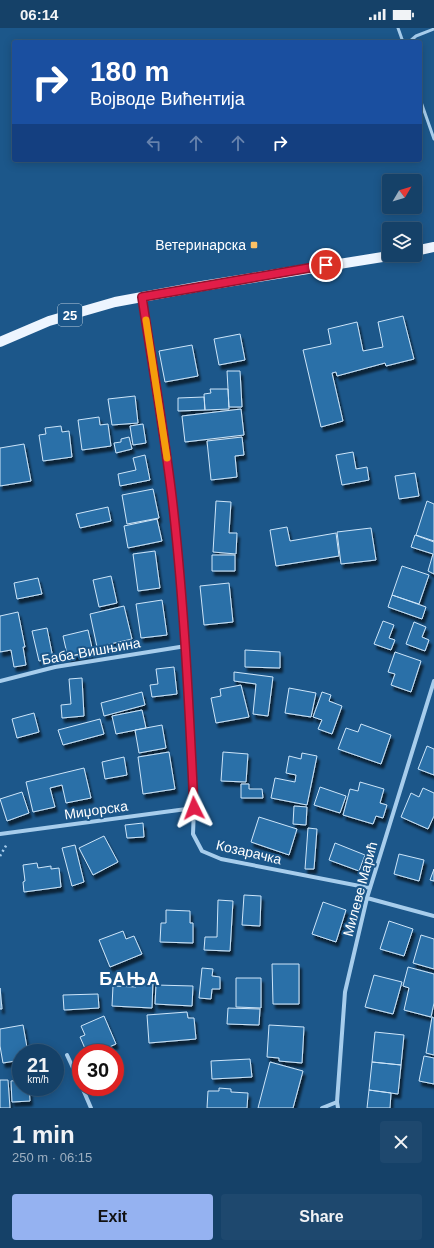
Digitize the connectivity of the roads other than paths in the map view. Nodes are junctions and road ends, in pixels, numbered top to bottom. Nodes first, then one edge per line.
1 (398, 28) edge
2 (434, 29) edge
3 (402, 40) edge
4 (412, 40) edge
5 (422, 105) edge
6 (434, 139) edge
7 (434, 247) edge
8 (422, 250) edge
9 (382, 257) edge
10 (142, 297) junction
11 (0, 342) edge
12 (186, 646) junction
13 (0, 681) edge
14 (434, 681) edge
15 (194, 808) junction
16 (0, 834) edge
17 (370, 888) junction
18 (367, 898) junction
19 (434, 916) edge
20 (67, 1055) dead end
21 (72, 1066) edge
22 (86, 1096) edge
23 (337, 1102) junction
24 (91, 1108) edge
25 (322, 1108) edge
26 (338, 1108) edge

1 - 3 lane
2 - 4 lane
5 - 6 lane
7 - 8 main road
9 - 10 main road, 25
10 - 11 main road, 25
10 - 12 street, Козарачка
12 - 13 street, Баба-Вишњина
12 - 15 street, Козарачка
14 - 17 street, Милеве Марић
15 - 16 street, Миџорска
15 - 17 street, Козарачка
17 - 18 street, Милеве Марић
18 - 19 street
18 - 23 street, Милеве Марић
20 - 21 street
22 - 24 street
23 - 25 street
23 - 26 street, Милеве Марић

